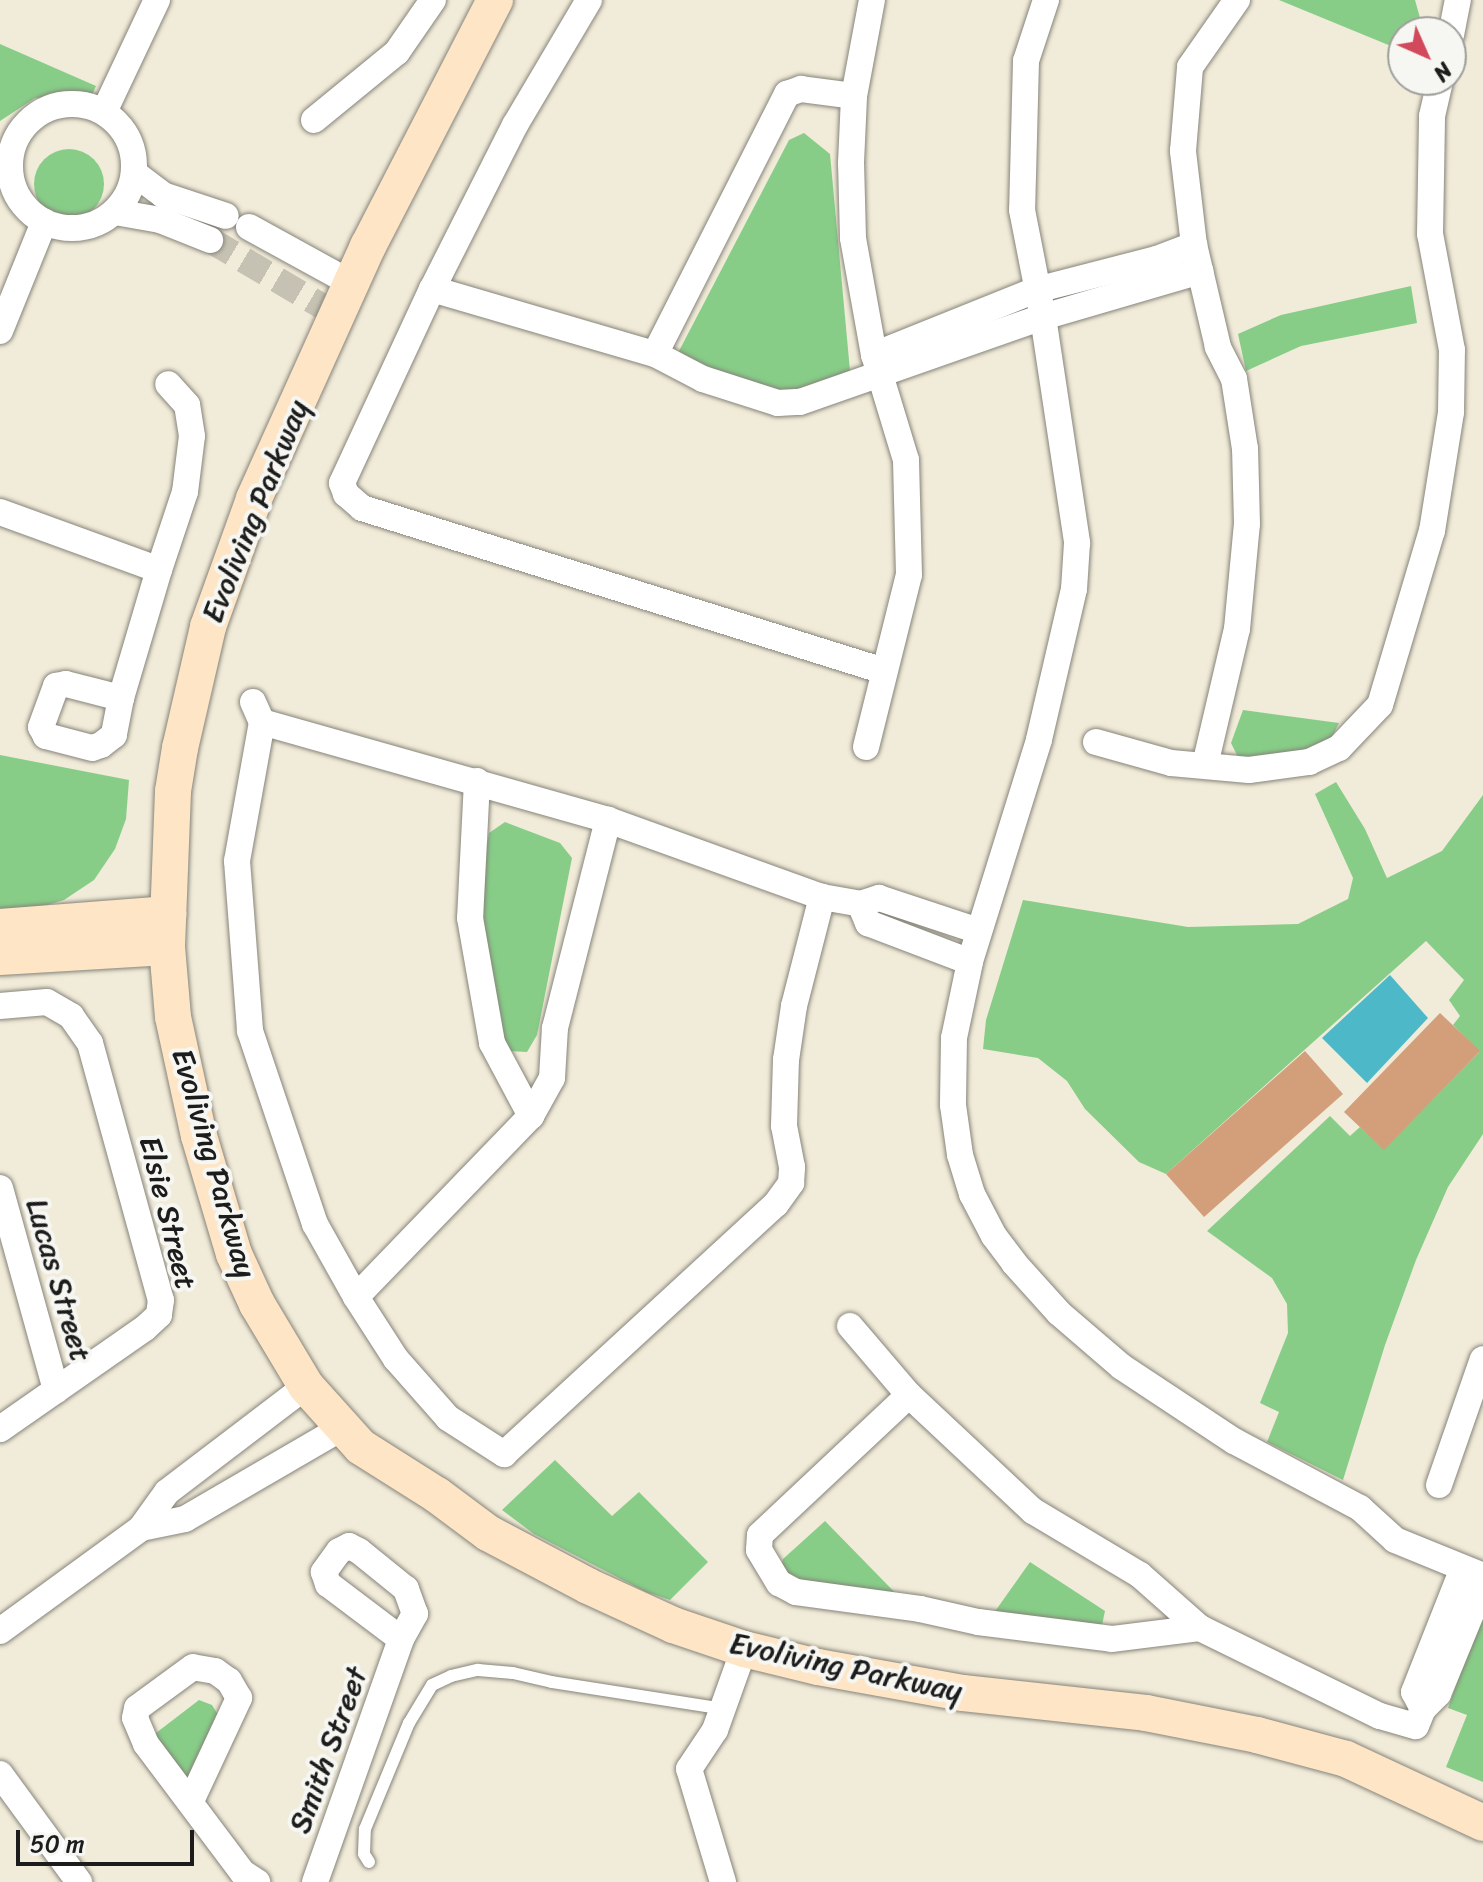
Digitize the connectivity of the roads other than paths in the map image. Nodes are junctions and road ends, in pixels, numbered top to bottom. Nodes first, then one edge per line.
1 (157, 0) edge
2 (433, 0) edge
3 (495, 0) edge
4 (589, 0) edge
5 (872, 0) edge
6 (1046, 0) edge
7 (1237, 0) edge
8 (854, 96) junction
9 (1436, 96) edge
10 (104, 112) junction
11 (314, 120) dead end
12 (134, 173) junction
13 (115, 212) junction
14 (44, 222) junction
15 (210, 240) tunnel mouth
16 (1194, 245) junction
17 (1200, 271) junction
18 (351, 283) junction
19 (432, 289) junction
20 (1036, 290) junction
21 (1043, 317) junction
22 (0, 331) edge
23 (655, 354) junction
24 (878, 365) junction
25 (168, 384) dead end
26 (0, 512) edge
27 (159, 570) junction
28 (884, 671) junction
29 (121, 698) dead end
30 (1096, 742) dead end
31 (866, 747) dead end
32 (1205, 765) junction
33 (477, 781) junction
34 (608, 820) junction
35 (822, 897) junction
36 (860, 904) junction
37 (0, 927) edge
38 (168, 931) junction
39 (979, 931) junction
40 (0, 957) edge
41 (970, 962) junction
42 (0, 1006) edge
43 (531, 1116) junction
44 (0, 1188) edge
45 (356, 1297) junction
46 (850, 1326) dead end
47 (1483, 1359) edge
48 (306, 1386) junction
49 (56, 1390) junction
50 (909, 1395) junction
51 (1476, 1400) edge
52 (343, 1427) junction
53 (0, 1429) edge
54 (1439, 1485) dead end
55 (141, 1528) junction
56 (1473, 1572) edge
57 (1483, 1585) edge
58 (1200, 1628) junction
59 (0, 1631) edge
60 (401, 1639) dead end
61 (744, 1649) junction
62 (724, 1709) junction
63 (1423, 1709) junction
64 (5, 1790) edge
65 (191, 1801) junction
66 (1483, 1823) edge
67 (369, 1862) dead end
68 (79, 1882) edge
69 (257, 1882) edge
70 (315, 1882) edge
71 (723, 1882) edge

1 - 10 street
2 - 11 street
3 - 18 street, Evoliving Parkway
4 - 19 street
5 - 8 street
6 - 20 street
7 - 16 street
8 - 23 street
8 - 24 street
9 - 32 street
10 - 12 street
10 - 14 street
12 - 13 street
12 - 18 street
13 - 14 street
13 - 15 street
14 - 22 street
16 - 17 street
16 - 20 street
17 - 21 street
17 - 32 street
18 - 38 street, Evoliving Parkway
19 - 23 street
19 - 28 street
20 - 21 street
20 - 24 street
21 - 24 street
21 - 39 street
23 - 24 street
24 - 28 street
25 - 27 street
26 - 27 street
27 - 29 street
28 - 31 street
30 - 32 street
33 - 34 street
33 - 43 street
33 - 45 street
34 - 35 street
34 - 43 street
35 - 36 street
35 - 45 street
36 - 39 street
36 - 41 street
37 - 38 street
38 - 40 street
38 - 48 street, Evoliving Parkway
39 - 41 street
41 - 56 street
42 - 49 street, Elsie Street
43 - 45 street
44 - 49 street, Lucas Street
46 - 50 street
47 - 51 street
48 - 52 street, Evoliving Parkway
48 - 55 street
49 - 53 street, Elsie Street
50 - 58 street
50 - 58 street
51 - 54 street
52 - 55 street
52 - 61 street, Evoliving Parkway
55 - 59 street
56 - 63 street
57 - 63 street
58 - 63 street
60 - 70 street, Smith Street
61 - 62 street
61 - 66 street, Evoliving Parkway
62 - 67 lane
62 - 71 street
64 - 68 street
65 - 65 street
65 - 69 street

